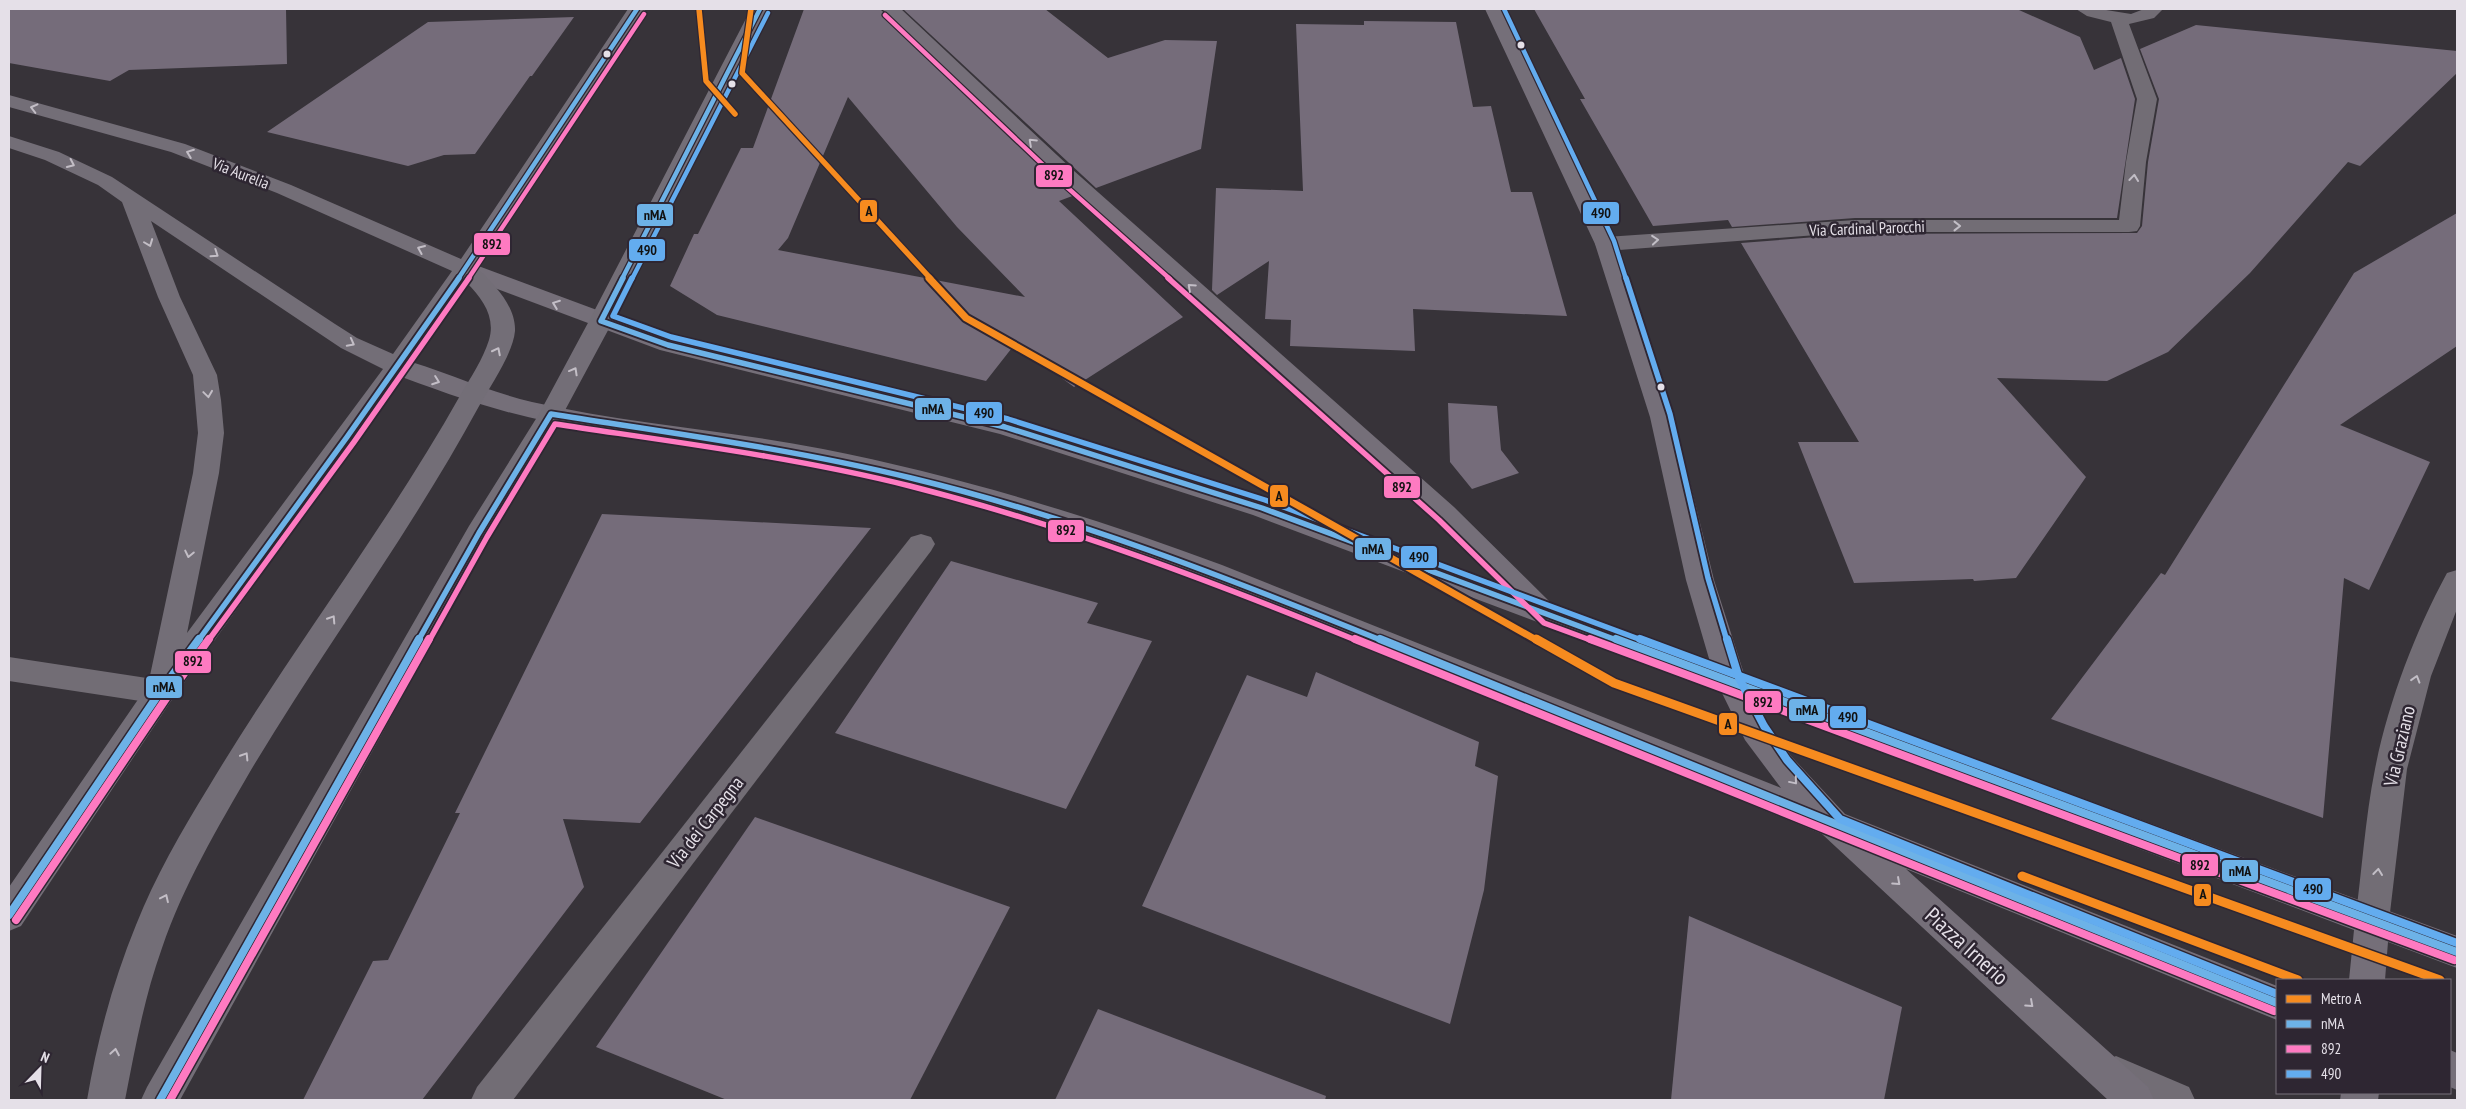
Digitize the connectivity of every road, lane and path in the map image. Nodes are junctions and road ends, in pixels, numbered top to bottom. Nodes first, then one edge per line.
1 (637, 9) edge
2 (760, 9) edge
3 (891, 9) edge
4 (1494, 9) edge
5 (2085, 9) edge
6 (2154, 9) edge
7 (2118, 18) junction
8 (9, 101) edge
9 (9, 142) edge
10 (131, 198) junction
11 (1606, 244) junction
12 (466, 269) junction
13 (601, 322) junction
14 (397, 366) junction
15 (474, 395) junction
16 (550, 414) junction
17 (921, 544) dead end
18 (2457, 580) edge
19 (1549, 616) junction
20 (9, 669) edge
21 (1731, 681) junction
22 (160, 692) junction
23 (1835, 826) junction
24 (9, 915) edge
25 (2372, 921) junction
26 (2457, 952) edge
27 (2368, 979) edge
28 (2276, 1003) edge
29 (2099, 1067) junction
30 (106, 1100) edge
31 (160, 1100) edge
32 (490, 1100) edge
33 (2135, 1100) edge
34 (2176, 1100) edge

1 - 12 main road
2 - 13 main road
19 -> 3 main road
4 - 11 main road, Piazza Irnerio
5 - 7 street
6 - 7 street
11 -> 7 street, Via Cardinal Parocchi
12 -> 8 main road, Via Aurelia
9 -> 10 main road
10 -> 14 main road
10 -> 22 main road
11 - 21 main road, Piazza Irnerio
13 -> 12 main road
12 - 14 main road
15 -> 12 main road
16 -> 13 main road
13 - 19 main road
14 -> 15 main road
14 - 22 main road
15 - 16 main road
30 -> 15 main road
16 - 23 main road
16 - 31 main road
17 - 32 street, Via dei Carpegna
25 -> 18 street, Via Graziano
19 - 21 main road
20 - 22 street
21 -> 23 main road, Piazza Irnerio
21 - 25 main road
22 - 24 main road
23 - 28 main road, Piazza Irnerio
23 -> 29 main road, Piazza Irnerio
25 - 26 main road
25 - 27 main road
29 - 33 main road, Piazza Irnerio
29 - 34 street, Piazza Irnerio

